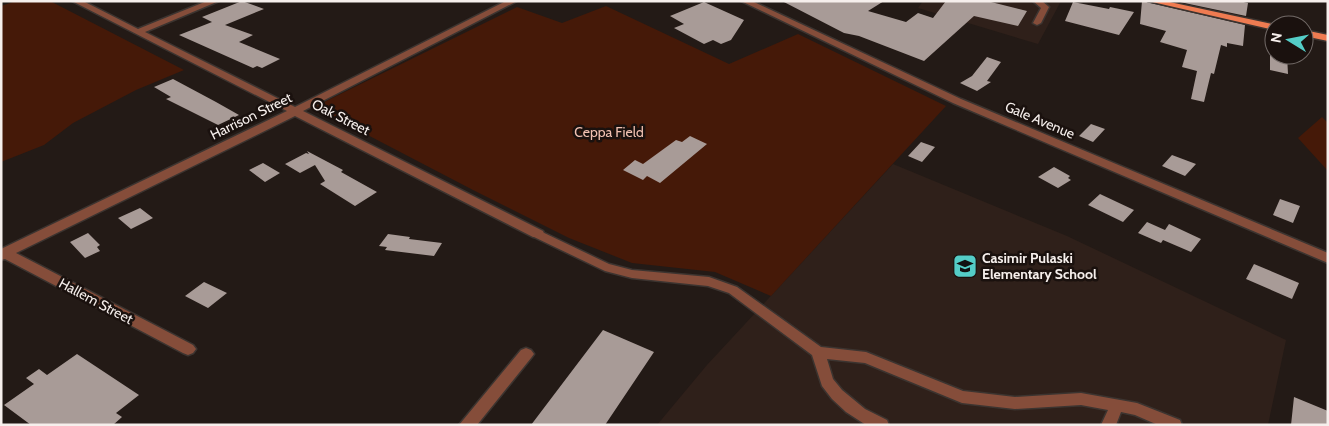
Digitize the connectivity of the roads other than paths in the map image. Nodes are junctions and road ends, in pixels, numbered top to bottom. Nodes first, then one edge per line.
1 (76, 1) edge
2 (215, 1) edge
3 (513, 1) edge
4 (745, 1) edge
5 (1037, 1) edge
6 (1152, 1) edge
7 (1037, 23) dead end
8 (1264, 25) edge
9 (137, 32) junction
10 (1314, 35) edge
11 (1328, 38) edge
12 (296, 111) junction
13 (538, 234) joint
14 (3, 254) edge
15 (1328, 258) edge
16 (188, 349) dead end
17 (818, 352) junction
18 (526, 354) dead end
19 (1117, 406) junction
20 (467, 425) edge
21 (882, 425) edge
22 (1108, 425) edge
23 (1176, 425) edge

1 - 9 street, Oak Street
2 - 9 street
3 - 12 street, Harrison Street
4 - 15 street, Gale Avenue
5 - 7 lane
6 - 8 main road
9 - 12 street, Oak Street
10 - 11 main road
12 - 13 street, Oak Street
12 - 14 street, Harrison Street
13 - 17 lane
14 - 16 street, Hallem Street
17 - 19 lane
17 - 21 lane
18 - 20 street
19 - 22 lane
19 - 23 lane

